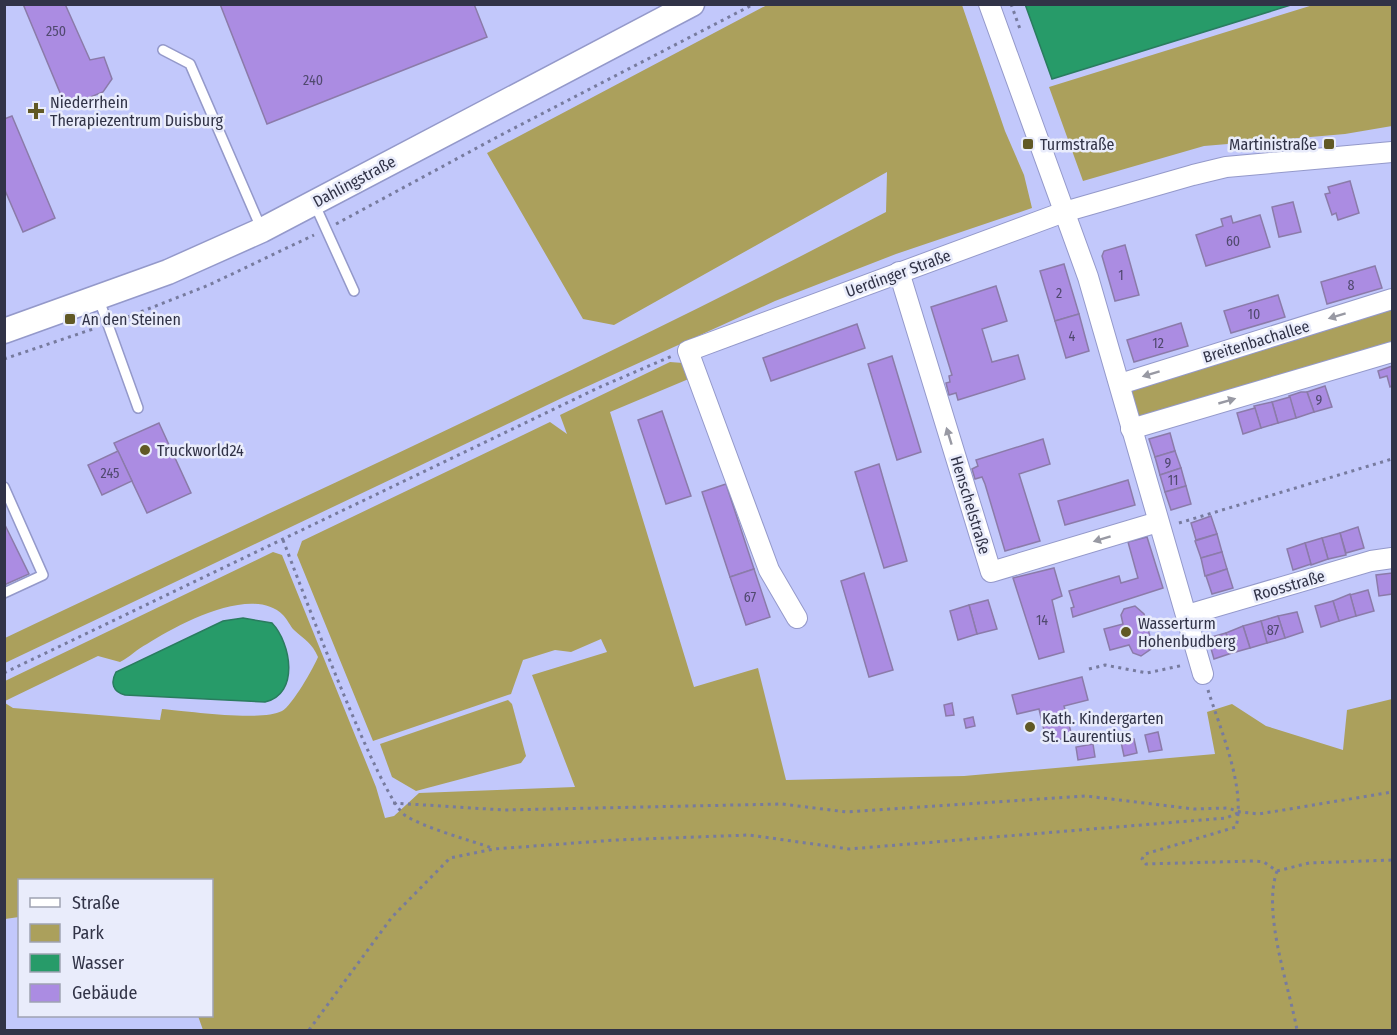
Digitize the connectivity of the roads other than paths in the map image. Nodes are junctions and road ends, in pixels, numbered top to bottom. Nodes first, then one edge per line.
1 (692, 4) edge
2 (989, 4) edge
3 (163, 50) dead end
4 (1392, 152) edge
5 (314, 203) junction
6 (1064, 212) junction
7 (262, 230) junction
8 (899, 272) junction
9 (354, 291) dead end
10 (98, 297) junction
11 (1392, 299) edge
12 (4, 331) edge
13 (1392, 352) edge
14 (1120, 384) junction
15 (138, 408) dead end
16 (1131, 429) junction
17 (4, 488) edge
18 (1159, 525) junction
19 (1392, 558) edge
20 (4, 593) edge
21 (1187, 615) junction
22 (797, 618) dead end
23 (1202, 668) road end

1 - 5 street, Dahlingstraße
2 - 6 street
3 - 7 lane
4 - 6 street, Uerdinger Straße
5 - 7 street, Dahlingstraße
5 - 9 lane
6 - 8 street, Uerdinger Straße
6 - 14 street
7 - 10 street, Dahlingstraße
18 -> 8 street, Henschelstraße
8 - 22 street, Uerdinger Straße
10 - 12 street, Dahlingstraße
10 - 15 lane
11 -> 14 street, Breitenbachallee
16 -> 13 street
14 - 16 street
16 - 18 street
17 - 20 lane
18 - 21 street
19 - 21 street, Roosstraße
21 - 23 street

